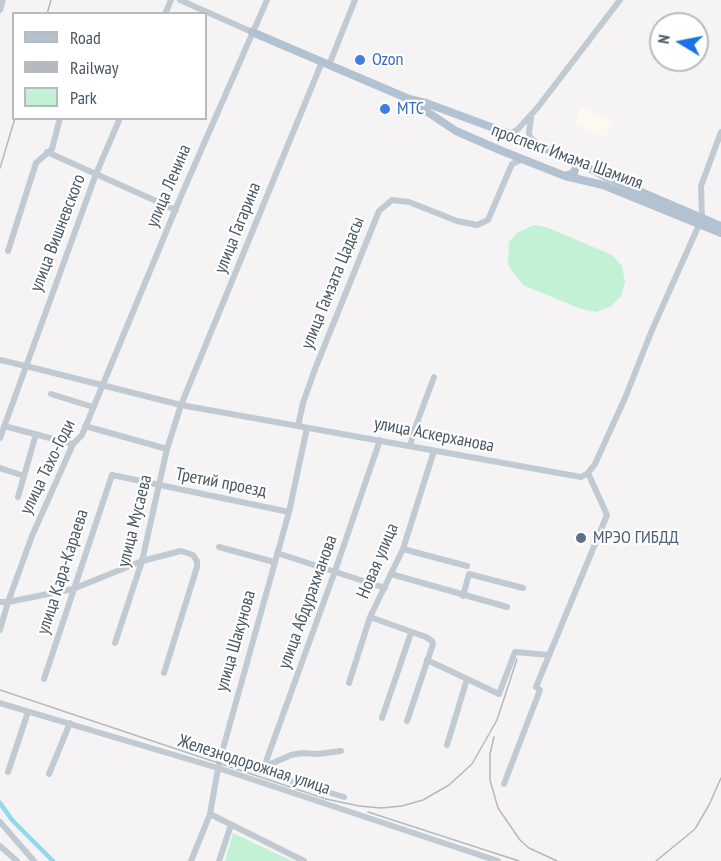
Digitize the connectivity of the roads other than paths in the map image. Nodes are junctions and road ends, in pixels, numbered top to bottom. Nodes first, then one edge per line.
1 (3, 0) edge
2 (180, 0) edge
3 (267, 0) edge
4 (355, 0) edge
5 (620, 0) edge
6 (0, 10) edge
7 (252, 32) junction
8 (326, 63) junction
9 (409, 99) junction
10 (538, 107) junction
11 (59, 120) edge
12 (119, 120) edge
13 (475, 120) junction
14 (510, 134) junction
15 (466, 135) junction
16 (720, 136) edge
17 (540, 146) junction
18 (502, 151) junction
19 (47, 152) junction
20 (523, 159) junction
21 (573, 160) junction
22 (507, 171) junction
23 (96, 174) junction
24 (565, 176) junction
25 (176, 210) junction
26 (701, 221) junction
27 (721, 226) edge
28 (721, 233) edge
29 (8, 251) dead end
30 (0, 360) edge
31 (434, 377) dead end
32 (101, 385) junction
33 (51, 394) dead end
34 (181, 405) junction
35 (93, 407) junction
36 (4, 426) junction
37 (85, 426) junction
38 (298, 426) junction
39 (307, 428) junction
40 (36, 434) junction
41 (0, 438) edge
42 (380, 440) junction
43 (73, 444) junction
44 (410, 446) junction
45 (167, 449) junction
46 (434, 451) junction
47 (0, 468) edge
48 (588, 474) junction
49 (112, 475) joint
50 (24, 476) junction
51 (159, 485) junction
52 (18, 497) dead end
53 (289, 512) junction
54 (219, 547) dead end
55 (403, 549) junction
56 (277, 553) junction
57 (142, 561) junction
58 (274, 562) junction
59 (467, 566) dead end
60 (335, 571) junction
61 (391, 574) junction
62 (385, 588) junction
63 (523, 588) dead end
64 (73, 589) junction
65 (463, 596) junction
66 (0, 602) edge
67 (8, 602) junction
68 (507, 607) dead end
69 (370, 617) junction
70 (0, 630) edge
71 (411, 633) junction
72 (115, 643) dead end
73 (549, 655) junction
74 (427, 660) junction
75 (164, 673) dead end
76 (44, 679) dead end
77 (467, 679) junction
78 (349, 682) dead end
79 (0, 703) edge
80 (28, 712) junction
81 (382, 718) dead end
82 (407, 721) dead end
83 (70, 723) junction
84 (447, 745) dead end
85 (341, 751) dead end
86 (221, 757) junction
87 (218, 768) junction
88 (266, 770) junction
89 (8, 772) dead end
90 (49, 774) dead end
91 (504, 784) dead end
92 (344, 797) dead end
93 (210, 814) junction
94 (0, 822) edge
95 (231, 825) junction
96 (0, 846) edge
97 (477, 858) edge
98 (17, 861) edge
99 (34, 861) edge
100 (191, 861) edge
101 (219, 861) edge
102 (304, 861) edge
103 (498, 861) edge

1 - 6 street
2 - 7 street
3 - 7 street, улица Ленина
4 - 8 street, улица Гагарина
5 - 10 street
7 - 8 main road, проспект Имама Шамиля
7 - 25 street, улица Ленина
8 - 9 main road, проспект Имама Шамиля
8 - 34 street, улица Гагарина
9 - 13 main road, проспект Имама Шамиля
9 - 15 main road, проспект Имама Шамиля
10 - 14 street
10 - 17 street
11 - 19 street
12 - 23 street, улица Вишневского
13 - 14 main road, проспект Имама Шамиля
13 - 15 main road
14 - 17 main road, проспект Имама Шамиля
15 - 18 main road, проспект Имама Шамиля
16 - 26 street
17 - 21 main road, проспект Имама Шамиля
18 - 20 main road, проспект Имама Шамиля
18 - 22 street
19 - 23 street
19 - 29 street
20 - 22 street
20 - 24 main road, проспект Имама Шамиля
21 - 24 main road
21 - 26 main road, проспект Имама Шамиля
22 - 38 street, улица Гамзата Цадасы
23 - 25 street
23 - 36 street, улица Вишневского
24 - 26 main road, проспект Имама Шамиля
25 - 32 street, улица Ленина
26 - 27 main road, проспект Имама Шамиля
26 - 28 main road, проспект Имама Шамиля
26 - 48 street
30 - 32 street, улица Аскерханова, bridge
31 - 44 street
32 - 34 street, улица Аскерханова
32 - 35 street, улица Тахо-Годи
33 - 35 street
34 - 38 street, улица Аскерханова
34 - 45 street, улица Мусаева
35 - 37 street, улица Тахо-Годи
36 - 40 street
36 - 41 street, улица Вишневского
37 - 43 street, улица Тахо-Годи
37 - 45 street
38 - 39 street, улица Аскерханова
39 - 42 street, улица Аскерханова
39 - 53 street, улица Шакунова
40 - 43 street
40 - 50 street
42 - 44 street, улица Аскерханова
42 - 60 street, улица Абдурахманова
43 - 67 street, улица Тахо-Годи
44 - 46 street, улица Аскерханова
45 - 51 street, улица Мусаева
46 - 48 street, улица Аскерханова
46 - 55 street, Новая улица
47 - 50 street
48 - 73 street
49 - 51 street, Третий проезд
49 - 64 street, улица Кара-Караева
50 - 52 street
51 - 53 street, Третий проезд
51 - 57 street, улица Мусаева
53 - 56 street, улица Шакунова
54 - 58 street
55 - 59 street
55 - 61 street, Новая улица
56 - 58 street, улица Шакунова
56 - 60 street
57 - 64 street
57 - 72 street, улица Мусаева
57 - 75 street
58 - 86 street, улица Шакунова
60 - 62 street
60 - 88 street, улица Абдурахманова
61 - 62 street, Новая улица
61 - 65 street
62 - 69 street, Новая улица
63 - 65 street
64 - 67 street
64 - 76 street, улица Кара-Караева
65 - 68 street
66 - 67 street
67 - 70 street, улица Тахо-Годи
69 - 71 street
69 - 78 street, Новая улица
71 - 74 street
71 - 81 street
73 - 77 street
73 - 91 street
74 - 77 street
74 - 82 street
77 - 84 street
79 - 80 street, Железнодорожная улица
80 - 83 street, Железнодорожная улица
80 - 89 street
83 - 87 street, Железнодорожная улица
83 - 90 street
85 - 88 street
86 - 87 street, улица Шакунова
86 - 88 street
87 - 93 street, улица Шакунова
87 - 97 street, Железнодорожная улица
88 - 92 street
93 - 95 street
93 - 100 street, улица Шакунова
94 - 99 street
95 - 101 street
95 - 102 street
96 - 98 street
97 - 103 street, Железнодорожная улица

